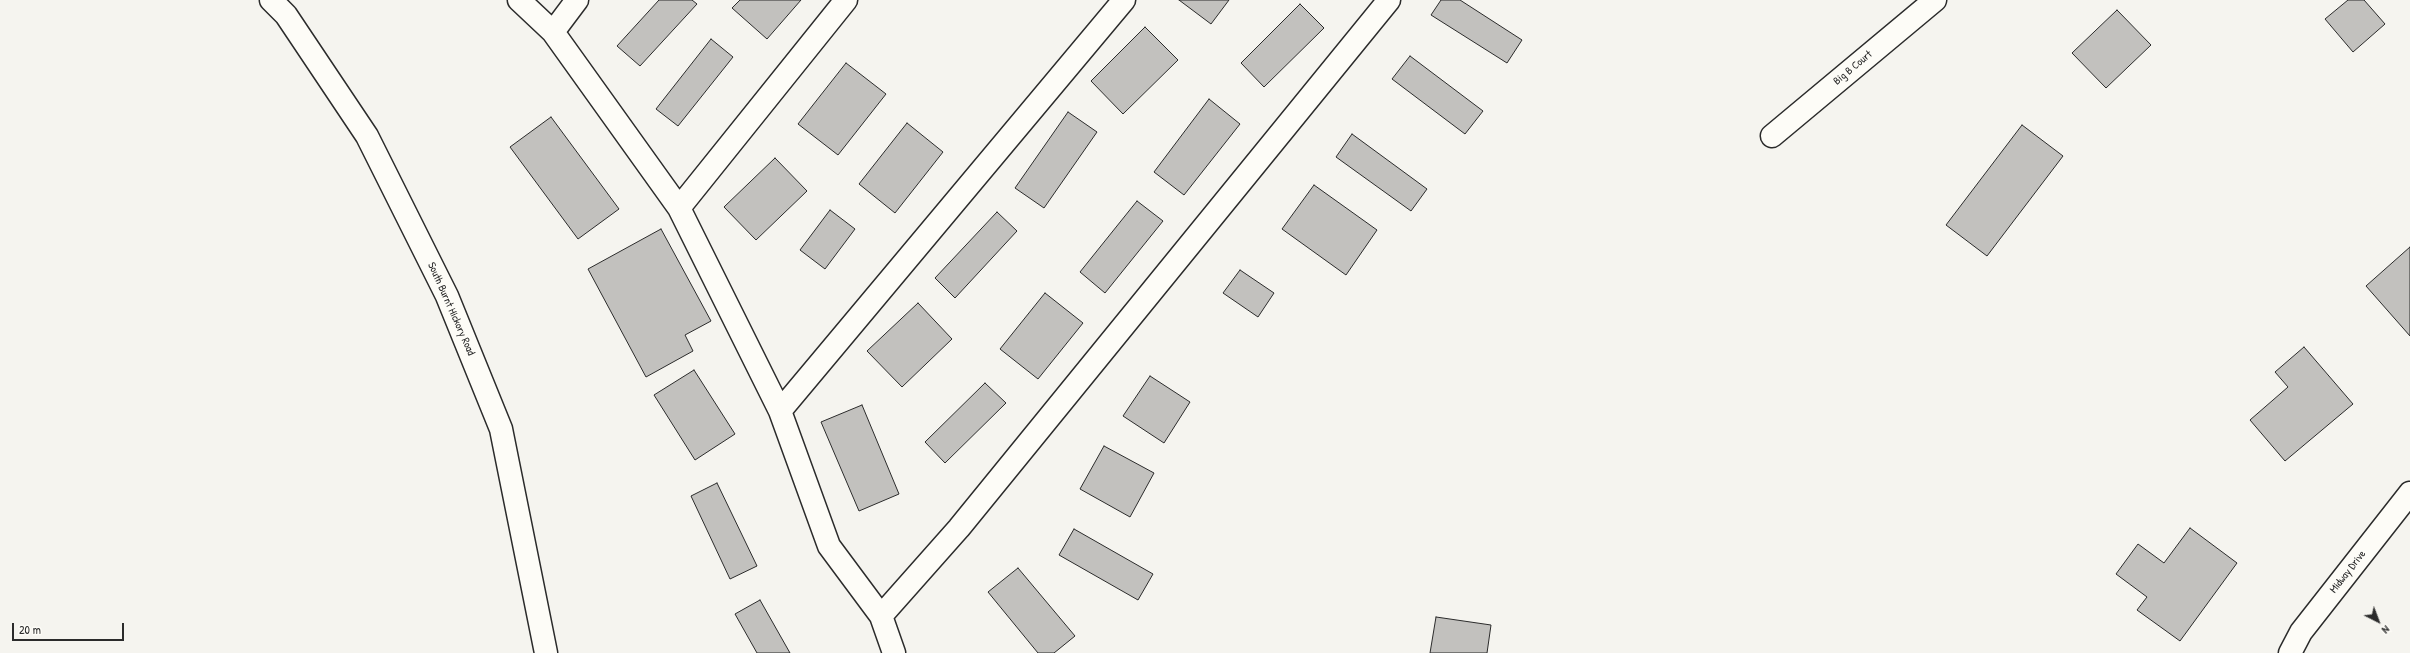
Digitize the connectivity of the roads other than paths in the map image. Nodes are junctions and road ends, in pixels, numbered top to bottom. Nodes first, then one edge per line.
1 (271, 0) edge
2 (519, 0) edge
3 (577, 0) edge
4 (846, 0) edge
5 (1124, 0) edge
6 (1389, 0) edge
7 (1935, 0) edge
8 (553, 32) junction
9 (1772, 136) dead end
10 (679, 208) junction
11 (780, 411) junction
12 (2410, 493) edge
13 (881, 616) junction
14 (546, 653) edge
15 (894, 653) edge
16 (2290, 653) edge

1 - 14 street, South Burnt Hickory Road
2 - 8 street
3 - 8 street
4 - 10 street
5 - 11 street
6 - 13 street
7 - 9 street, Big B Court
8 - 10 street
10 - 11 street
11 - 13 street
12 - 16 street, Midway Drive
13 - 15 street

